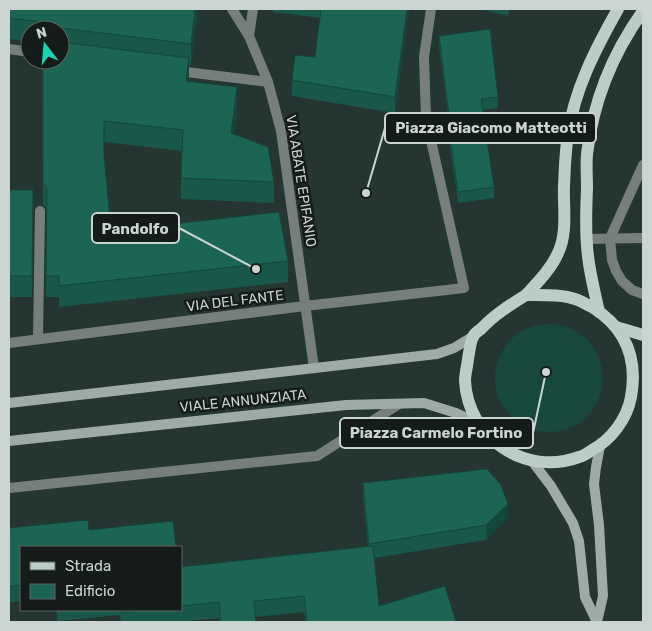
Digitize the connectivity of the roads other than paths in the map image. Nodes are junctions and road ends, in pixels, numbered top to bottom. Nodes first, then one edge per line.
1 (232, 9) edge
2 (253, 9) edge
3 (430, 9) edge
4 (618, 9) edge
5 (643, 11) edge
6 (249, 36) junction
7 (169, 70) edge
8 (268, 82) junction
9 (643, 165) edge
10 (40, 211) dead end
11 (610, 238) junction
12 (643, 238) edge
13 (586, 239) junction
14 (643, 294) edge
15 (526, 295) junction
16 (305, 306) junction
17 (599, 312) junction
18 (616, 327) junction
19 (643, 335) edge
20 (472, 337) junction
21 (38, 340) junction
22 (9, 343) edge
23 (314, 368) junction
24 (643, 398) edge
25 (9, 403) edge
26 (630, 403) junction
27 (399, 404) junction
28 (478, 422) junction
29 (9, 441) edge
30 (600, 446) junction
31 (532, 461) junction
32 (9, 488) edge
33 (597, 622) edge

1 - 6 street, VIA ABATE EPIFANIO
2 - 6 street
3 - 16 street, VIA DEL FANTE
4 - 15 main road
5 - 13 main road
6 - 8 street, VIA ABATE EPIFANIO
7 - 8 street
8 - 16 street, VIA ABATE EPIFANIO
9 - 11 street
10 - 21 street
11 - 12 street
11 - 13 street
11 - 14 street
13 - 17 main road
15 - 17 main road
15 - 20 main road
16 - 21 street, VIA DEL FANTE
16 - 23 street, VIA ABATE EPIFANIO
17 - 18 main road
18 - 19 main road
18 - 26 main road
20 - 23 main road, VIALE ANNUNZIATA
20 - 28 main road
21 - 22 street, VIA DEL FANTE
23 - 25 main road, VIALE ANNUNZIATA
24 - 26 main road
26 - 30 main road
27 - 28 main road, VIALE ANNUNZIATA
27 - 29 main road, VIALE ANNUNZIATA
27 - 32 street
28 - 31 main road
30 - 31 main road
30 - 33 main road
31 - 33 main road

